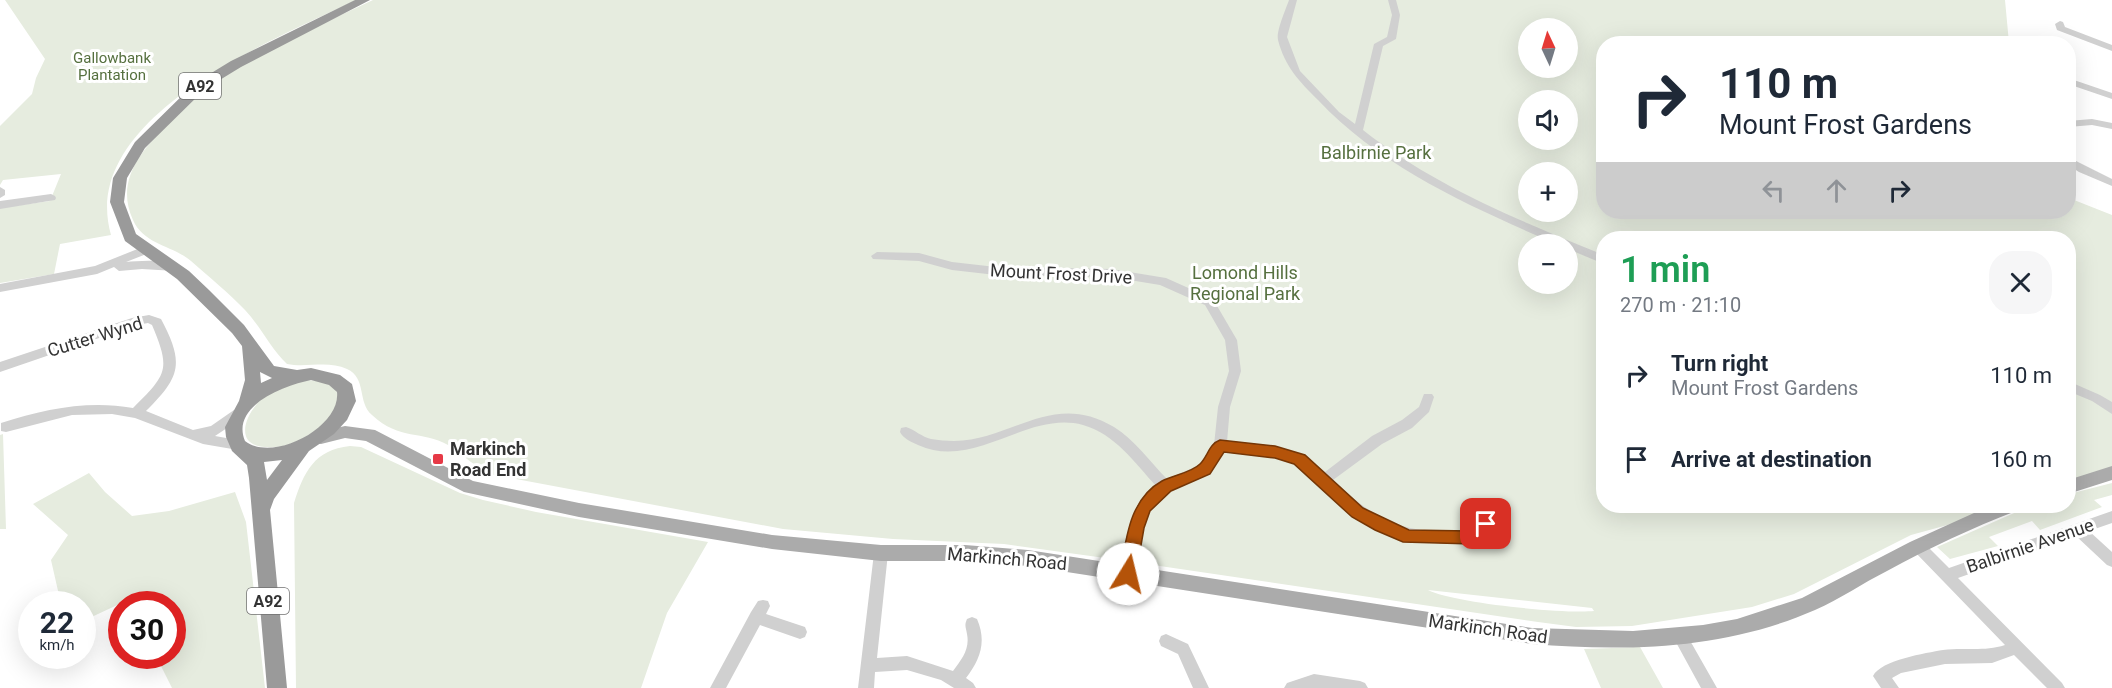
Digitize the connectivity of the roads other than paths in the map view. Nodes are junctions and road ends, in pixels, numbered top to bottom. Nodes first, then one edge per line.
1 (364, 0) edge
2 (1293, 0) edge
3 (1392, 0) edge
4 (2060, 24) dead end
5 (2112, 48) edge
6 (2076, 84) edge
7 (2112, 96) edge
8 (2076, 123) edge
9 (2112, 126) edge
10 (1358, 130) junction
11 (2076, 165) edge
12 (2112, 183) edge
13 (51, 198) dead end
14 (0, 205) edge
15 (1542, 234) edge
16 (145, 250) junction
17 (1578, 250) edge
18 (877, 256) dead end
19 (1596, 257) edge
20 (171, 268) junction
21 (97, 270) junction
22 (0, 288) edge
23 (248, 344) junction
24 (0, 367) edge
25 (295, 376) junction
26 (2076, 389) edge
27 (1428, 397) dead end
28 (243, 408) junction
29 (2112, 409) edge
30 (345, 410) junction
31 (136, 413) junction
32 (6, 428) dead end
33 (906, 432) dead end
34 (192, 435) junction
35 (369, 435) junction
36 (321, 438) junction
37 (1220, 446) junction
38 (240, 447) junction
39 (301, 449) junction
40 (2112, 473) edge
41 (1324, 480) junction
42 (2076, 484) edge
43 (1165, 486) junction
44 (1994, 513) edge
45 (260, 514) junction
46 (2112, 517) edge
47 (1486, 524) dead end
48 (2078, 529) junction
49 (1919, 547) junction
50 (881, 553) junction
51 (2112, 561) edge
52 (1128, 574) junction
53 (1948, 575) junction
54 (972, 624) dead end
55 (800, 632) dead end
56 (1679, 635) junction
57 (1166, 641) dead end
58 (2017, 647) junction
59 (868, 666) junction
60 (961, 684) edge
61 (277, 688) edge
62 (718, 688) edge
63 (866, 688) edge
64 (1202, 688) edge
65 (1292, 688) edge
66 (1360, 688) edge
67 (1709, 688) edge
68 (1892, 688) edge
69 (2057, 688) edge

1 - 16 highway, A92
2 - 10 street
3 - 10 street
4 - 5 street
6 - 7 street
8 - 9 street
10 - 15 street
11 - 12 street
13 - 14 street
16 - 20 highway, A92
16 - 21 street
17 - 19 street
18 - 37 street, Mount Frost Drive
20 - 21 street
20 - 23 highway, A92
21 - 22 street
23 - 25 highway, A92
23 - 28 highway, A92
24 - 31 street, Cutter Wynd
25 - 28 highway, A92
25 - 30 highway, A92
26 - 29 street
27 - 41 street
28 - 34 street
28 - 38 highway, A92
30 - 35 main road, Markinch Road
30 - 36 highway
31 - 32 street
31 - 34 street
33 - 43 street
34 - 38 street
35 - 36 main road, Markinch Road
35 - 50 main road, Markinch Road
36 - 39 highway
37 - 41 street
37 - 43 street
38 - 39 highway
38 - 45 highway, A92
39 - 45 highway
40 - 42 main road
41 - 47 street
43 - 52 street
44 - 49 main road, Markinch Road
45 - 61 highway, A92
46 - 48 street, Balbirnie Avenue
48 - 51 street
48 - 53 street, Balbirnie Avenue
49 - 53 street
49 - 56 main road, Markinch Road
50 - 52 main road, Markinch Road
50 - 59 street
52 - 56 main road, Markinch Road
53 - 58 street
54 - 60 street
55 - 62 street
56 - 67 street
57 - 64 street
58 - 68 street
58 - 69 street
59 - 60 street
59 - 63 street
65 - 66 street

